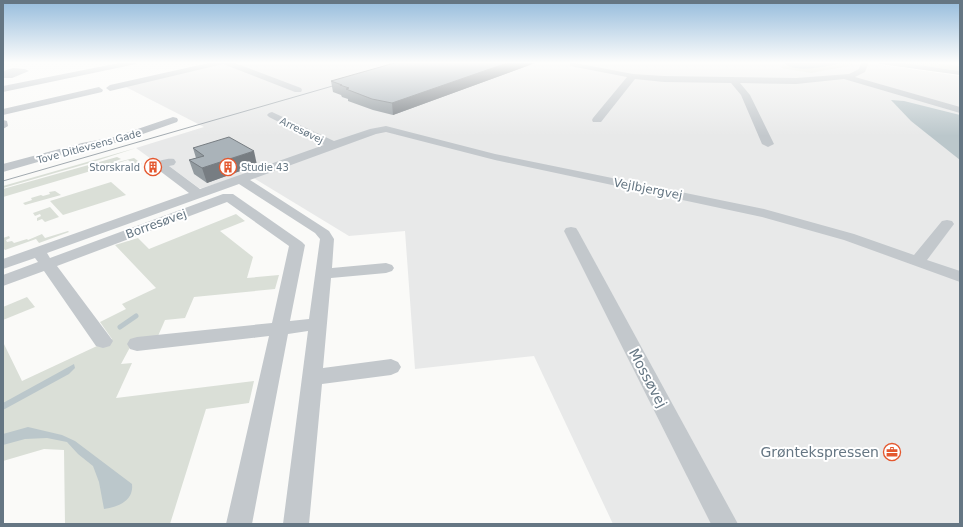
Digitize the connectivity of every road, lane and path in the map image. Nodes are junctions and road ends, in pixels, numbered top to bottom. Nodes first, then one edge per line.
1 (15, 87) edge
2 (114, 87) edge
3 (289, 87) edge
4 (624, 87) edge
5 (738, 87) edge
6 (878, 87) edge
7 (110, 88) dead end
8 (3, 89) edge
9 (100, 90) dead end
10 (298, 90) dead end
11 (960, 110) edge
12 (3, 112) edge
13 (272, 115) dead end
14 (173, 120) dead end
15 (597, 120) dead end
16 (768, 144) dead end
17 (333, 145) junction
18 (170, 162) dead end
19 (3, 168) edge
20 (240, 179) junction
21 (199, 194) junction
22 (287, 209) junction
23 (260, 220) junction
24 (947, 224) dead end
25 (571, 231) dead end
26 (42, 258) junction
27 (918, 261) junction
28 (3, 264) edge
29 (386, 268) dead end
30 (324, 274) junction
31 (960, 277) edge
32 (3, 281) edge
33 (318, 324) junction
34 (280, 329) junction
35 (102, 341) dead end
36 (137, 344) dead end
37 (392, 367) dead end
38 (313, 377) junction
39 (239, 524) edge
40 (296, 524) edge
41 (725, 524) edge

1 - 8 street
2 - 7 street
3 - 10 street
4 - 15 street
5 - 16 street
6 - 11 street
9 - 12 street
13 - 17 street, Arresøvej
14 - 19 street, Tove Ditlevsens Gade
17 - 20 street, Arresøvej
17 - 27 street, Vejlbjergvej
18 - 21 street
20 - 21 street, Arresøvej
20 - 22 street
21 - 26 street, Arresøvej
22 - 23 street
22 - 30 street
23 - 26 street, Borresøvej
23 - 34 street, Borresøvej
24 - 27 street
25 - 41 street, Mossøvej
26 - 28 street, Arresøvej
26 - 32 street
26 - 35 street
27 - 31 street, Vejlbjergvej
29 - 30 street
30 - 33 street
33 - 34 street
33 - 38 street
34 - 36 street
34 - 39 street, Borresøvej
37 - 38 street
38 - 40 street

